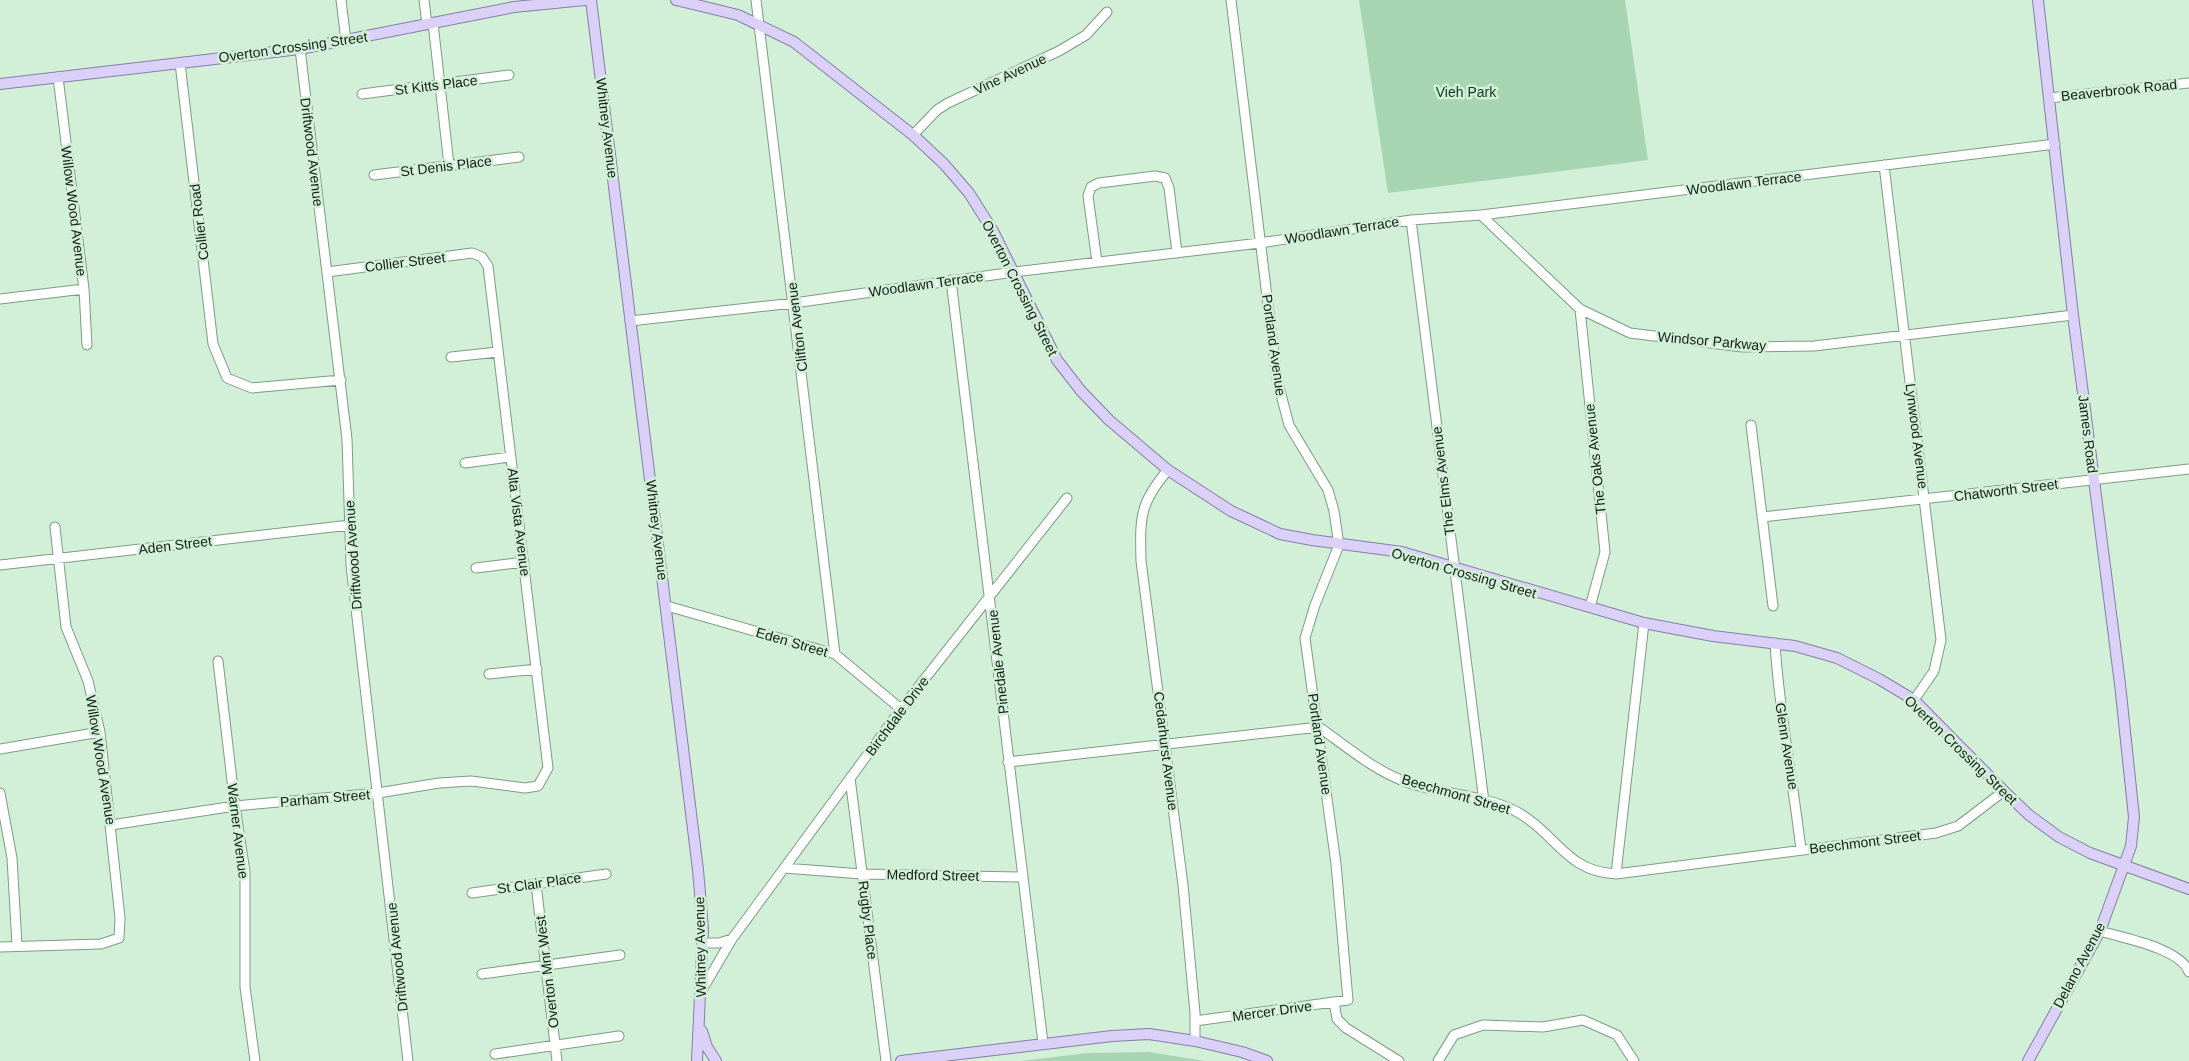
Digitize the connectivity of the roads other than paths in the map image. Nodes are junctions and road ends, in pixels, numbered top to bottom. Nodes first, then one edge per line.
1 (340, 0) edge
2 (424, 0) edge
3 (585, 0) edge
4 (591, 0) edge
5 (676, 0) edge
6 (756, 0) edge
7 (1231, 0) edge
8 (2038, 0) edge
9 (1107, 12) dead end
10 (430, 24) junction
11 (759, 26) junction
12 (346, 41) junction
13 (300, 49) junction
14 (180, 63) junction
15 (509, 75) dead end
16 (58, 77) junction
17 (2189, 83) edge
18 (0, 84) edge
19 (440, 84) junction
20 (362, 94) dead end
21 (2050, 98) junction
22 (913, 135) junction
23 (2055, 144) junction
24 (519, 157) dead end
25 (449, 165) junction
26 (1884, 166) junction
27 (374, 175) dead end
28 (1481, 215) junction
29 (1411, 220) junction
30 (1260, 243) junction
31 (1177, 253) junction
32 (482, 257) joint
33 (1097, 262) junction
34 (327, 272) junction
35 (1014, 272) junction
36 (951, 280) junction
37 (84, 289) junction
38 (0, 298) edge
39 (794, 303) junction
40 (1580, 309) junction
41 (2073, 315) junction
42 (630, 321) junction
43 (1904, 336) junction
44 (87, 344) dead end
45 (498, 352) junction
46 (451, 357) dead end
47 (340, 380) junction
48 (1751, 425) dead end
49 (510, 457) junction
50 (464, 463) dead end
51 (2189, 469) edge
52 (1168, 470) junction
53 (2094, 479) junction
54 (1067, 498) dead end
55 (1925, 500) junction
56 (1762, 517) junction
57 (350, 525) junction
58 (55, 526) dead end
59 (1340, 545) junction
60 (58, 558) junction
61 (524, 562) junction
62 (0, 566) edge
63 (476, 568) dead end
64 (1454, 569) junction
65 (991, 597) junction
66 (667, 606) junction
67 (1774, 606) dead end
68 (1590, 607) junction
69 (1644, 623) junction
70 (1776, 642) junction
71 (835, 654) junction
72 (218, 661) dead end
73 (537, 669) junction
74 (488, 674) dead end
75 (1914, 700) junction
76 (901, 709) junction
77 (1318, 727) junction
78 (100, 732) junction
79 (1165, 746) junction
80 (0, 749) edge
81 (1008, 762) junction
82 (850, 778) junction
83 (538, 786) joint
84 (2004, 791) junction
85 (378, 792) junction
86 (0, 793) edge
87 (1484, 802) junction
88 (235, 806) junction
89 (111, 825) junction
90 (1801, 850) junction
91 (2124, 866) junction
92 (784, 868) junction
93 (606, 874) dead end
94 (862, 874) junction
95 (1616, 874) junction
96 (1023, 877) junction
97 (536, 884) junction
98 (2189, 889) edge
99 (472, 893) dead end
100 (2100, 931) junction
101 (732, 939) junction
102 (703, 943) junction
103 (17, 945) junction
104 (0, 947) edge
105 (620, 955) dead end
106 (546, 965) junction
107 (2189, 972) edge
108 (482, 974) dead end
109 (702, 990) junction
110 (1348, 1000) joint
111 (1334, 1002) junction
112 (1195, 1021) junction
113 (700, 1025) junction
114 (619, 1036) dead end
115 (1195, 1041) junction
116 (1043, 1043) junction
117 (556, 1045) junction
118 (495, 1054) dead end
119 (255, 1061) edge
120 (408, 1061) edge
121 (558, 1061) edge
122 (697, 1061) edge
123 (716, 1061) edge
124 (886, 1061) edge
125 (901, 1061) edge
126 (1267, 1061) edge
127 (1398, 1061) edge
128 (1438, 1061) edge
129 (1634, 1061) edge
130 (2028, 1061) edge

1 - 12 street
2 - 10 street
3 - 10 main road, Overton Crossing Street
4 - 42 main road, Whitney Avenue
5 - 11 main road, Overton Crossing Street
6 - 11 street, Clifton Avenue
7 - 30 street, Portland Avenue
8 - 21 main road, James Road
9 - 22 street, Vine Avenue
10 - 12 main road, Overton Crossing Street
10 - 19 street
11 - 22 main road, Overton Crossing Street
11 - 39 street, Clifton Avenue
12 - 13 main road, Overton Crossing Street
13 - 14 main road, Overton Crossing Street
13 - 34 street, Driftwood Avenue
14 - 16 main road, Overton Crossing Street
14 - 47 street, Collier Road
15 - 19 street, St Kitts Place
16 - 18 main road, Overton Crossing Street
16 - 37 street, Willow Wood Avenue
17 - 21 street, Beaverbrook Road
19 - 20 street, St Kitts Place
19 - 25 street
21 - 23 main road, James Road
22 - 35 main road, Overton Crossing Street
23 - 26 street, Woodlawn Terrace
23 - 41 main road, James Road
24 - 25 street, St Denis Place
25 - 27 street, St Denis Place
26 - 28 street, Woodlawn Terrace
26 - 43 street, Lynwood Avenue
28 - 29 street, Woodlawn Terrace
28 - 40 street, Windsor Parkway
29 - 30 street, Woodlawn Terrace
29 - 64 street, The Elms Avenue
30 - 31 street, Woodlawn Terrace
30 - 59 street, Portland Avenue
31 - 33 street, Woodlawn Terrace
31 - 33 street
32 - 34 street, Collier Street
32 - 45 street, Alta Vista Avenue
33 - 35 street, Woodlawn Terrace
34 - 47 street, Driftwood Avenue
35 - 36 street, Woodlawn Terrace
35 - 52 main road, Overton Crossing Street
36 - 39 street, Woodlawn Terrace
36 - 65 street, Pinedale Avenue
37 - 38 street
37 - 44 street, Willow Wood Avenue
39 - 42 street, Woodlawn Terrace
39 - 71 street, Clifton Avenue
40 - 43 street, Windsor Parkway
40 - 68 street, The Oaks Avenue
41 - 43 street, Windsor Parkway
41 - 53 main road, James Road
42 - 66 main road, Whitney Avenue
43 - 55 street, Lynwood Avenue
45 - 46 street
45 - 49 street, Alta Vista Avenue
47 - 57 street, Driftwood Avenue
48 - 56 street
49 - 50 street
49 - 61 street, Alta Vista Avenue
51 - 53 street, Chatworth Street
52 - 59 main road, Overton Crossing Street
52 - 79 street, Cedarhurst Avenue
53 - 55 street, Chatworth Street
53 - 91 main road, James Road
54 - 65 street, Birchdale Drive
55 - 56 street, Chatworth Street
55 - 75 street, Lynwood Avenue
56 - 67 street
57 - 60 street, Aden Street
57 - 85 street, Driftwood Avenue
58 - 60 street, Willow Wood Avenue
59 - 64 main road, Overton Crossing Street
59 - 77 street, Portland Avenue
60 - 62 street, Aden Street
60 - 78 street, Willow Wood Avenue
61 - 63 street
61 - 73 street, Alta Vista Avenue
64 - 68 main road, Overton Crossing Street
64 - 87 street, The Elms Avenue
65 - 76 street, Birchdale Drive
65 - 81 street, Pinedale Avenue
66 - 71 street, Eden Street
66 - 102 main road, Whitney Avenue
68 - 69 main road, Overton Crossing Street
69 - 70 main road, Overton Crossing Street
69 - 95 street
70 - 75 main road, Overton Crossing Street
70 - 90 street, Glenn Avenue
71 - 76 street, Eden Street
72 - 88 street, Warner Avenue
73 - 74 street
73 - 83 street, Alta Vista Avenue
75 - 84 main road, Overton Crossing Street
76 - 82 street, Birchdale Drive
77 - 79 street
77 - 87 street, Beechmont Street
77 - 110 street, Portland Avenue
78 - 80 street
78 - 89 street, Willow Wood Avenue
79 - 81 street
79 - 112 street, Cedarhurst Avenue
81 - 96 street, Pinedale Avenue
82 - 92 street, Birchdale Drive
82 - 94 street, Rugby Place
83 - 85 street, Parham Street
84 - 90 street, Beechmont Street
84 - 91 main road, Overton Crossing Street
85 - 88 street, Parham Street
85 - 120 street, Driftwood Avenue
86 - 103 street
87 - 95 street, Beechmont Street
88 - 89 street, Parham Street
88 - 119 street, Warner Avenue
89 - 103 street, Willow Wood Avenue
90 - 95 street, Beechmont Street
91 - 98 main road, Overton Crossing Street
91 - 100 main road, Delano Avenue
92 - 94 street, Medford Street
92 - 101 street, Birchdale Drive
93 - 97 street, St Clair Place
94 - 96 street, Medford Street
94 - 124 street, Rugby Place
96 - 116 street, Pinedale Avenue
97 - 99 street, St Clair Place
97 - 106 street, Overton Mnr West
100 - 107 street
100 - 130 main road, Delano Avenue
101 - 102 street
101 - 109 street, Birchdale Drive
102 - 109 main road, Whitney Avenue
103 - 104 street
105 - 106 street
106 - 108 street
106 - 117 street, Overton Mnr West
109 - 113 main road, Whitney Avenue
110 - 111 street, Mercer Drive
111 - 112 street, Mercer Drive
111 - 127 street
112 - 115 street, Cedarhurst Avenue
113 - 122 main road, Whitney Avenue
113 - 123 main road
114 - 117 street
115 - 116 main road
115 - 126 main road
116 - 125 main road
117 - 118 street
117 - 121 street, Overton Mnr West
128 - 129 street

